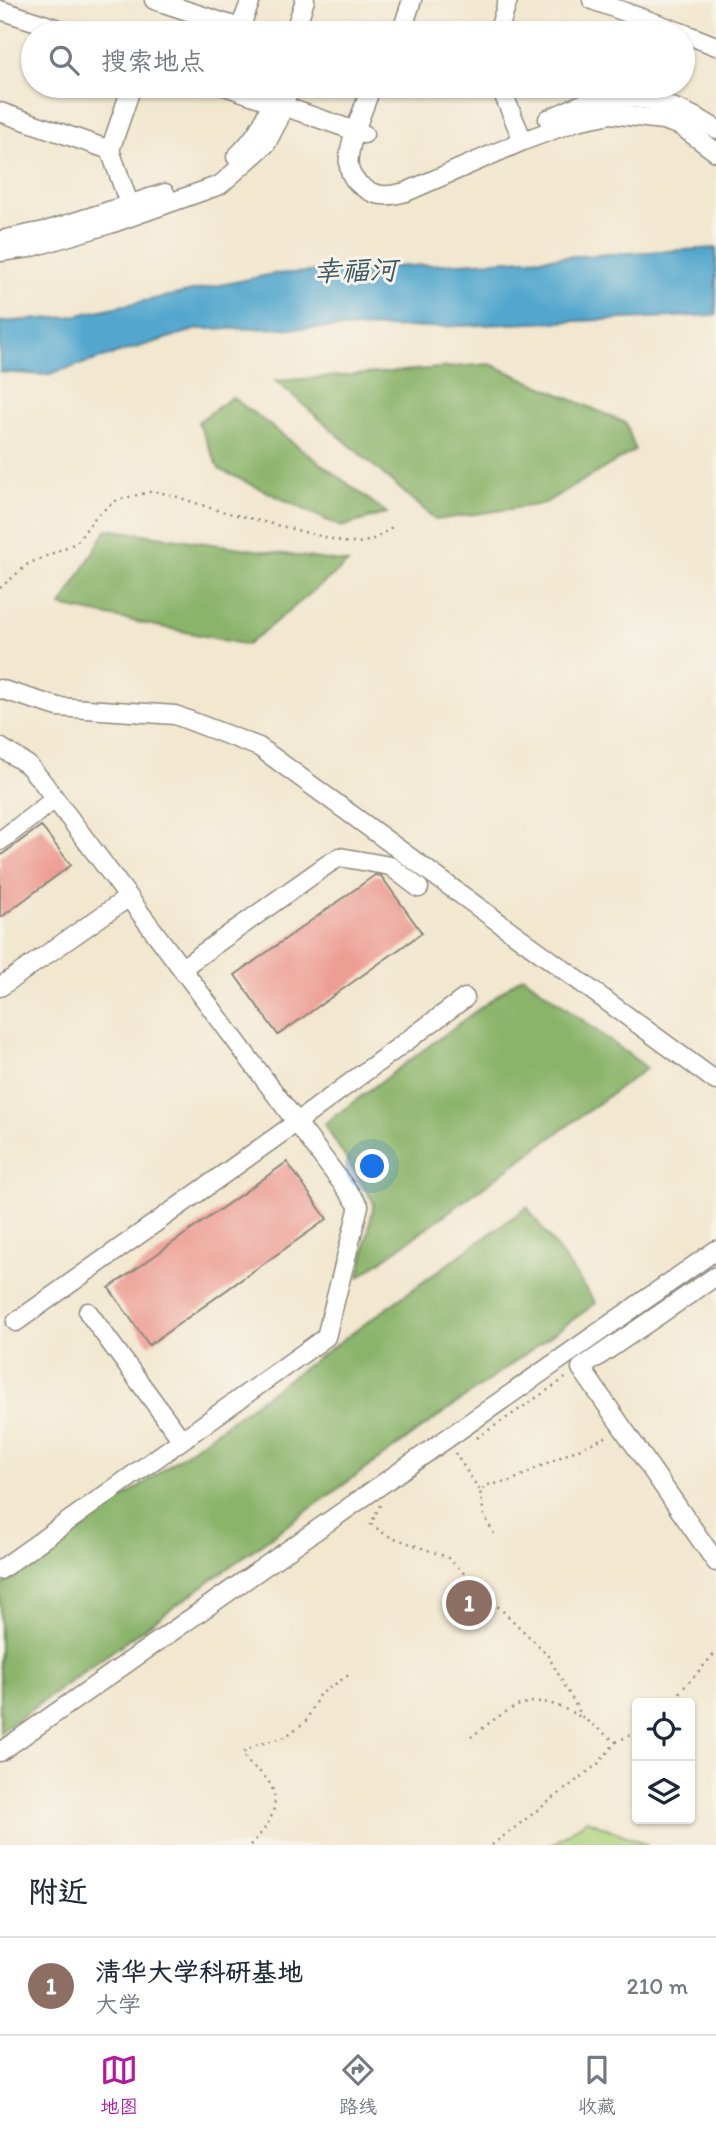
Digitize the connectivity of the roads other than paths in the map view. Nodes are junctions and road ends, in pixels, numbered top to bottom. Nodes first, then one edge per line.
1 (154, 0) edge
2 (251, 0) edge
3 (305, 0) edge
4 (317, 0) edge
5 (401, 0) edge
6 (412, 0) edge
7 (508, 0) edge
8 (592, 0) edge
9 (0, 10) edge
10 (34, 21) edge
11 (218, 21) edge
12 (243, 21) edge
13 (298, 21) edge
14 (310, 21) edge
15 (400, 21) edge
16 (403, 21) edge
17 (502, 21) edge
18 (650, 21) edge
19 (695, 38) edge
20 (716, 46) edge
21 (128, 98) edge
22 (278, 98) edge
23 (369, 98) edge
24 (376, 98) edge
25 (505, 98) edge
26 (626, 98) edge
27 (639, 98) edge
28 (0, 112) edge
29 (714, 121) edge
30 (360, 132) junction
31 (521, 137) junction
32 (701, 141) junction
33 (110, 150) junction
34 (716, 152) edge
35 (132, 210) junction
36 (0, 240) edge
37 (0, 252) edge
38 (0, 689) edge
39 (0, 747) edge
40 (55, 799) junction
41 (0, 841) edge
42 (419, 888) dead end
43 (129, 897) junction
44 (182, 968) junction
45 (0, 987) edge
46 (465, 998) dead end
47 (716, 1081) edge
48 (297, 1122) junction
49 (716, 1250) edge
50 (716, 1276) edge
51 (88, 1312) dead end
52 (16, 1322) dead end
53 (181, 1439) junction
54 (716, 1562) edge
55 (0, 1570) edge
56 (0, 1752) edge

1 - 11 street
2 - 12 street
3 - 13 street
4 - 14 street
5 - 15 street
6 - 16 street
7 - 17 street
8 - 18 street
9 - 10 street
19 - 20 street
21 - 33 street
22 - 30 street
22 - 35 street
23 - 30 street
24 - 30 street
25 - 31 street
26 - 31 street
27 - 29 street
28 - 33 street
29 - 32 street
30 - 31 street
31 - 32 street
32 - 34 street
33 - 35 street
35 - 36 street
35 - 37 street
38 - 47 street
39 - 40 street
40 - 41 street
40 - 43 street
42 - 44 street
43 - 44 street
43 - 45 street
44 - 48 street
46 - 48 street
48 - 52 street
48 - 53 street
49 - 56 street
50 - 54 street
51 - 53 street
53 - 55 street

